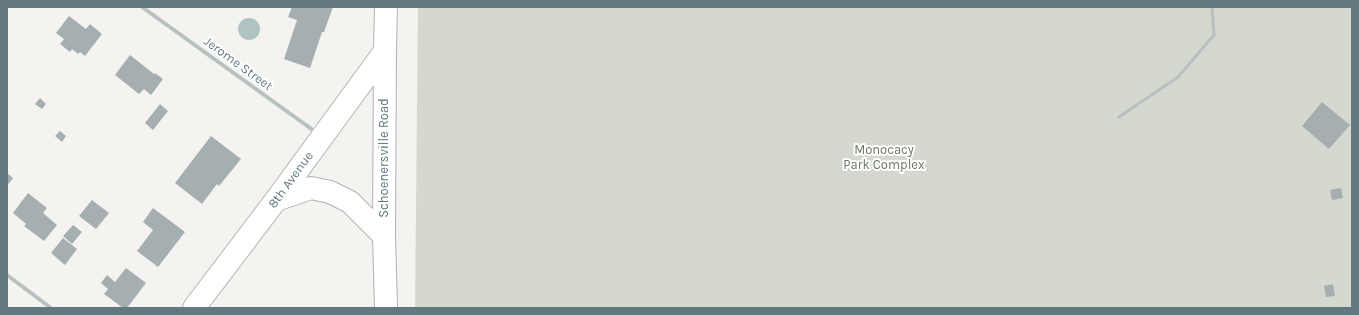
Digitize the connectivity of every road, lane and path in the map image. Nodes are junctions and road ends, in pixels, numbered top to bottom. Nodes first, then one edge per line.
1 (142, 7) edge
2 (386, 7) edge
3 (1212, 7) edge
4 (385, 51) junction
5 (1119, 117) dead end
6 (322, 137) junction
7 (276, 200) junction
8 (384, 236) junction
9 (7, 275) edge
10 (51, 308) edge
11 (194, 308) edge
12 (386, 308) edge

1 - 6 street, Jerome Street
2 - 4 main road, Schoenersville Road
3 - 5 lane
4 - 6 main road, 8th Avenue
4 - 8 main road, Schoenersville Road
6 - 7 main road, 8th Avenue
7 - 8 main road
7 - 11 main road, 8th Avenue
8 - 12 main road, Schoenersville Road
9 - 10 street

